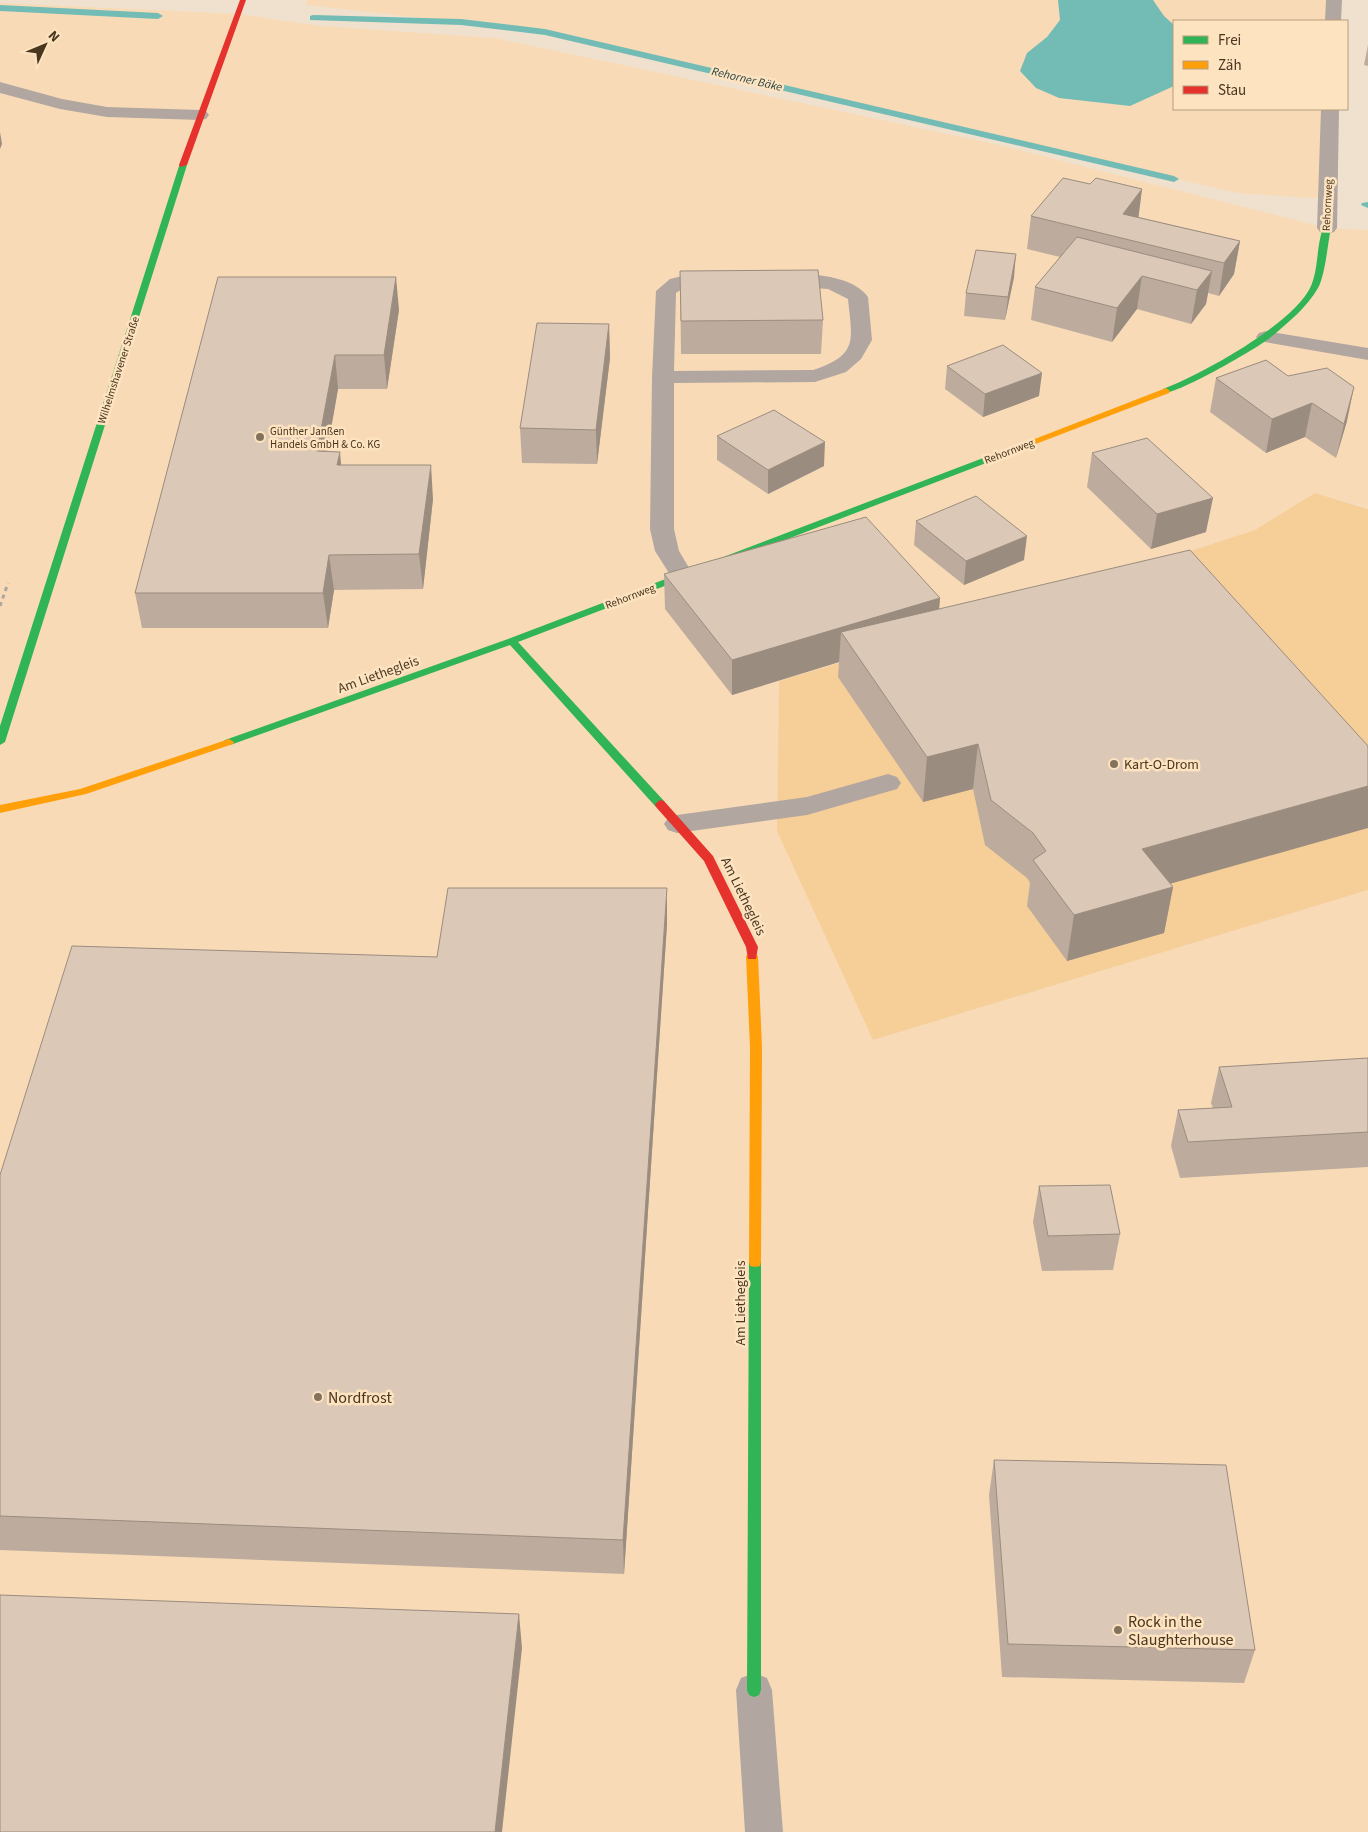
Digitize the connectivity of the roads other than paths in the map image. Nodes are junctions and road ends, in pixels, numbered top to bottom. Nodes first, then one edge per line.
1 (243, 0) edge
2 (1334, 0) edge
3 (1333, 20) edge
4 (0, 87) edge
5 (1330, 110) edge
6 (200, 115) junction
7 (1327, 228) joint
8 (735, 280) edge
9 (765, 281) edge
10 (1266, 337) junction
11 (1368, 354) edge
12 (663, 377) junction
13 (682, 576) junction
14 (512, 641) junction
15 (0, 742) edge
16 (888, 783) dead end
17 (0, 809) edge
18 (677, 824) junction
19 (754, 1690) joint
20 (764, 1832) edge

1 - 6 street, Wilhelmshavener Straße
2 - 3 lane
4 - 6 lane
5 - 7 lane, Rehornweg
6 - 15 street, Wilhelmshavener Straße
7 - 10 street, Rehornweg
8 - 12 lane
9 - 12 lane
10 - 11 lane
10 - 13 street, Rehornweg
12 - 13 lane
13 - 14 street, Rehornweg
14 - 17 street, Am Liethegleis
14 - 18 street, Am Liethegleis
16 - 18 lane
18 - 19 street, Am Liethegleis
19 - 20 lane

